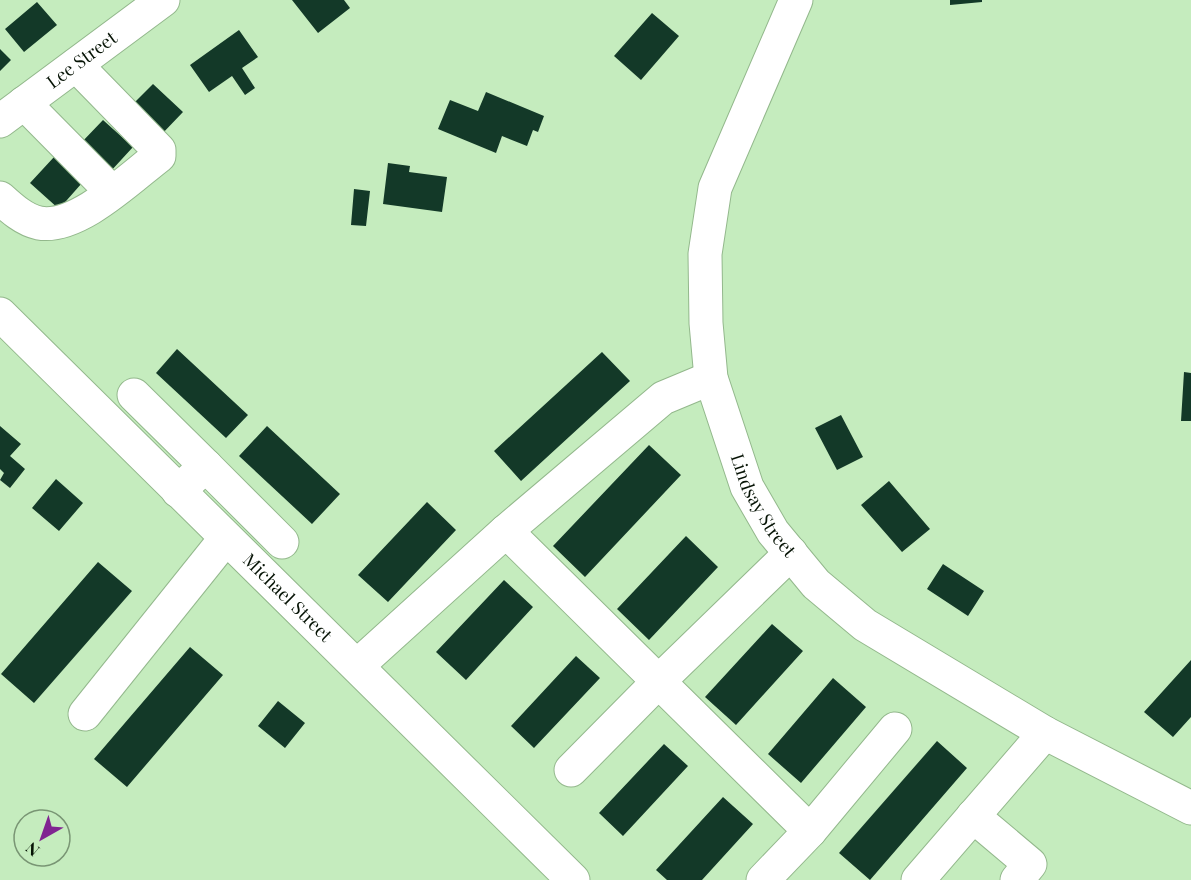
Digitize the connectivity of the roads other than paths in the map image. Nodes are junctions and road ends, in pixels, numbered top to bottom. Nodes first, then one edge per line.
1 (163, 0) edge
2 (796, 0) edge
3 (76, 65) junction
4 (12, 112) edge
5 (112, 192) junction
6 (0, 198) edge
7 (0, 314) edge
8 (711, 378) junction
9 (134, 395) dead end
10 (206, 466) junction
11 (178, 490) junction
12 (506, 531) junction
13 (226, 538) junction
14 (282, 542) dead end
15 (791, 553) junction
16 (357, 666) junction
17 (658, 682) junction
18 (85, 714) dead end
19 (895, 729) dead end
20 (1045, 733) junction
21 (571, 770) dead end
22 (1189, 804) edge
23 (973, 816) junction
24 (810, 831) junction
25 (573, 880) edge
26 (763, 880) edge
27 (918, 880) edge
28 (1017, 880) edge

1 - 3 street, Lee Street
2 - 8 street, Lindsay Street
3 - 4 street, Lee Street
3 - 5 street
4 - 5 street
5 - 6 street
7 - 11 street, Michael Street
8 - 12 street
8 - 15 street, Lindsay Street
9 - 10 street
10 - 11 street
10 - 14 street
11 - 13 street, Michael Street
12 - 16 street
12 - 17 street
13 - 16 street, Michael Street
13 - 18 street
15 - 17 street
15 - 20 street, Lindsay Street
16 - 25 street, Michael Street
17 - 21 street
17 - 24 street
19 - 24 street
20 - 22 street, Lindsay Street
20 - 23 street
23 - 27 street
23 - 28 street
24 - 26 street

